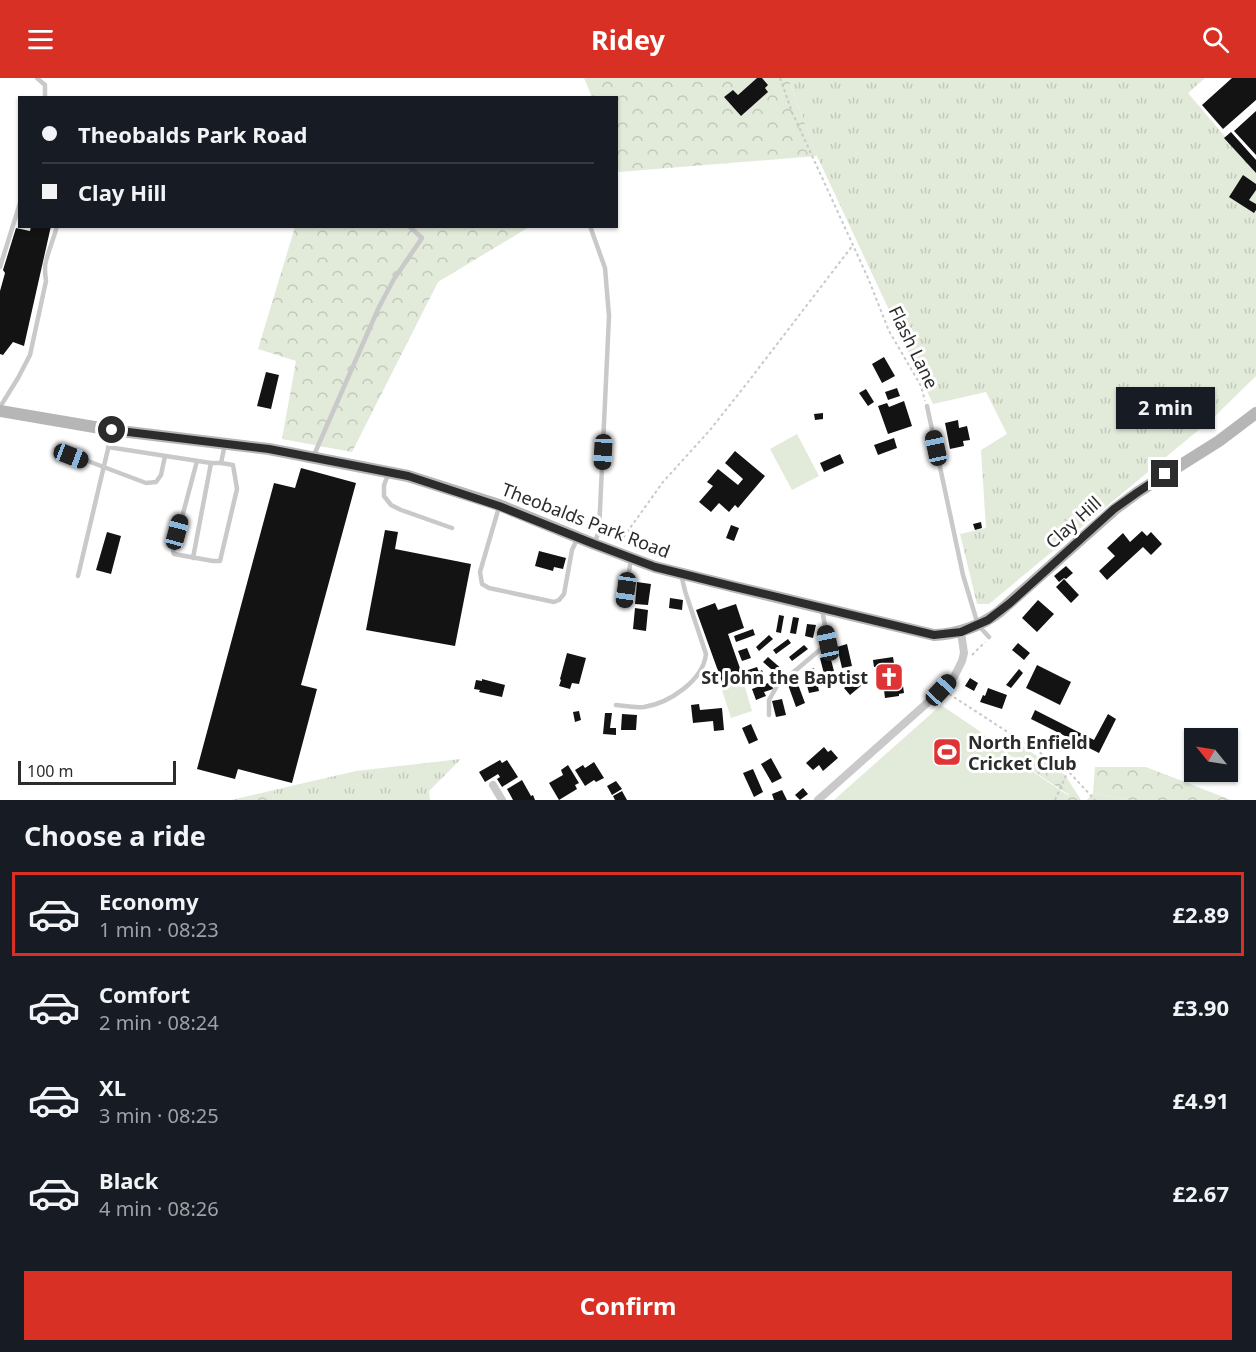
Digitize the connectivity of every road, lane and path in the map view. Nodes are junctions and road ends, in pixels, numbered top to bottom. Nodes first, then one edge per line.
1 (37, 78) edge
2 (780, 78) edge
3 (45, 96) edge
4 (18, 209) edge
5 (56, 228) edge
6 (411, 228) edge
7 (591, 228) edge
8 (853, 245) junction
9 (0, 267) edge
10 (927, 406) joint
11 (0, 409) edge
12 (1256, 412) edge
13 (112, 430) junction
14 (225, 444) junction
15 (108, 447) junction
16 (56, 450) dead end
17 (165, 456) junction
18 (313, 458) junction
19 (197, 461) junction
20 (211, 463) junction
21 (221, 463) junction
22 (103, 468) junction
23 (389, 472) junction
24 (499, 506) junction
25 (452, 528) dead end
26 (578, 537) junction
27 (594, 544) junction
28 (614, 552) junction
29 (193, 558) junction
30 (631, 558) junction
31 (681, 574) junction
32 (78, 576) dead end
33 (624, 606) dead end
34 (821, 608) junction
35 (978, 625) junction
36 (961, 632) junction
37 (944, 634) joint
38 (989, 637) joint
39 (962, 661) junction
40 (941, 690) junction
41 (616, 705) dead end
42 (769, 715) dead end
43 (1068, 771) junction
44 (493, 785) dead end
45 (502, 800) edge
46 (818, 800) edge
47 (1055, 800) edge
48 (1095, 800) edge

1 - 3 lane
2 - 8 path, Flash Lane
4 - 9 lane
5 - 11 lane
6 - 18 lane
7 - 27 lane
8 - 10 path, Flash Lane
8 - 28 path
10 - 35 lane, Flash Lane
11 - 13 street, Theobalds Park Road
12 - 35 street, Clay Hill
13 - 14 street, Theobalds Park Road
13 - 15 lane
14 - 18 street, Theobalds Park Road
14 - 21 lane
15 - 17 lane
15 - 22 lane
16 - 22 lane
17 - 19 lane
17 - 22 lane
18 - 23 street, Theobalds Park Road
19 - 20 lane
19 - 29 lane
20 - 21 lane
20 - 29 lane
21 - 29 lane
22 - 32 lane
23 - 24 street, Theobalds Park Road
23 - 25 lane
24 - 26 street, Theobalds Park Road
24 - 26 lane
26 - 27 street, Theobalds Park Road
27 - 28 street, Theobalds Park Road
28 - 30 street, Theobalds Park Road
30 - 31 street, Theobalds Park Road
30 - 33 lane
31 - 34 street, Theobalds Park Road
31 - 41 lane
34 - 37 street, Theobalds Park Road
34 - 42 lane
35 - 36 street, Clay Hill
35 - 38 lane, Flash Lane
36 - 37 street, Clay Hill
36 - 39 street
38 - 39 path
39 - 40 street
40 - 43 path
40 - 46 street
43 - 47 path
43 - 48 path
44 - 45 street

